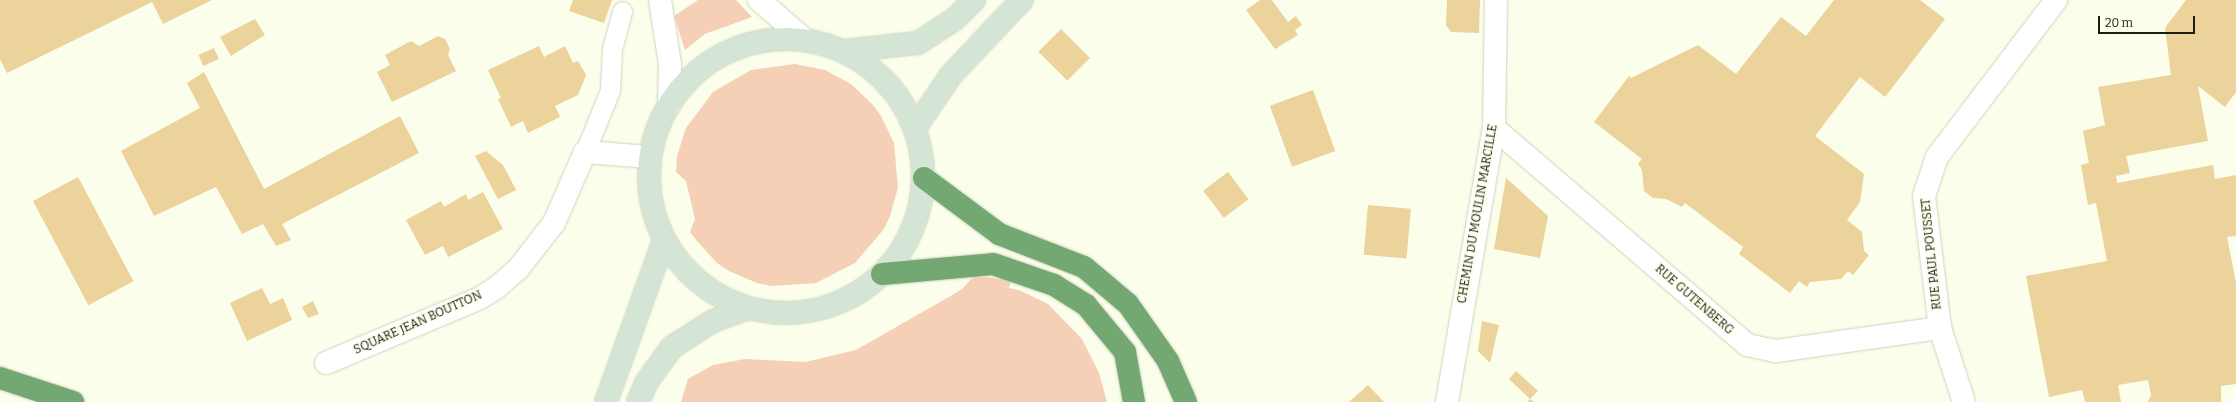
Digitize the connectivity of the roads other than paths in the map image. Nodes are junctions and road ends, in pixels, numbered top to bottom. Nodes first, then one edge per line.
1 (660, 0) edge
2 (759, 0) edge
3 (974, 0) edge
4 (1022, 0) edge
5 (1496, 0) edge
6 (2056, 0) edge
7 (622, 11) dead end
8 (805, 40) junction
9 (844, 51) junction
10 (668, 106) junction
11 (915, 128) junction
12 (1494, 128) junction
13 (585, 152) junction
14 (650, 157) junction
15 (924, 178) junction
16 (664, 240) junction
17 (882, 274) junction
18 (749, 308) junction
19 (1940, 328) junction
20 (326, 363) dead end
21 (0, 378) edge
22 (73, 402) edge
23 (606, 402) edge
24 (638, 402) edge
25 (1134, 402) edge
26 (1186, 402) edge
27 (1447, 402) edge
28 (1964, 402) edge

1 - 10 street
2 - 8 street
3 - 9 main road
4 - 11 main road
5 - 12 street, CHEMIN DU MOULIN MARCILLE
6 - 19 street, RUE PAUL POUSSET
7 - 13 lane
8 - 9 main road
8 - 10 main road
9 - 11 main road
10 - 14 main road
11 - 15 main road
12 - 19 street, RUE GUTENBERG
12 - 27 street, CHEMIN DU MOULIN MARCILLE
13 - 14 street
13 - 20 street, SQUARE JEAN BOUTTON
14 - 16 main road
15 - 17 main road
15 - 26 highway
16 - 18 main road
16 - 23 main road
17 - 18 main road
17 - 25 highway
18 - 24 main road
19 - 28 street, RUE PAUL POUSSET
21 - 22 highway

